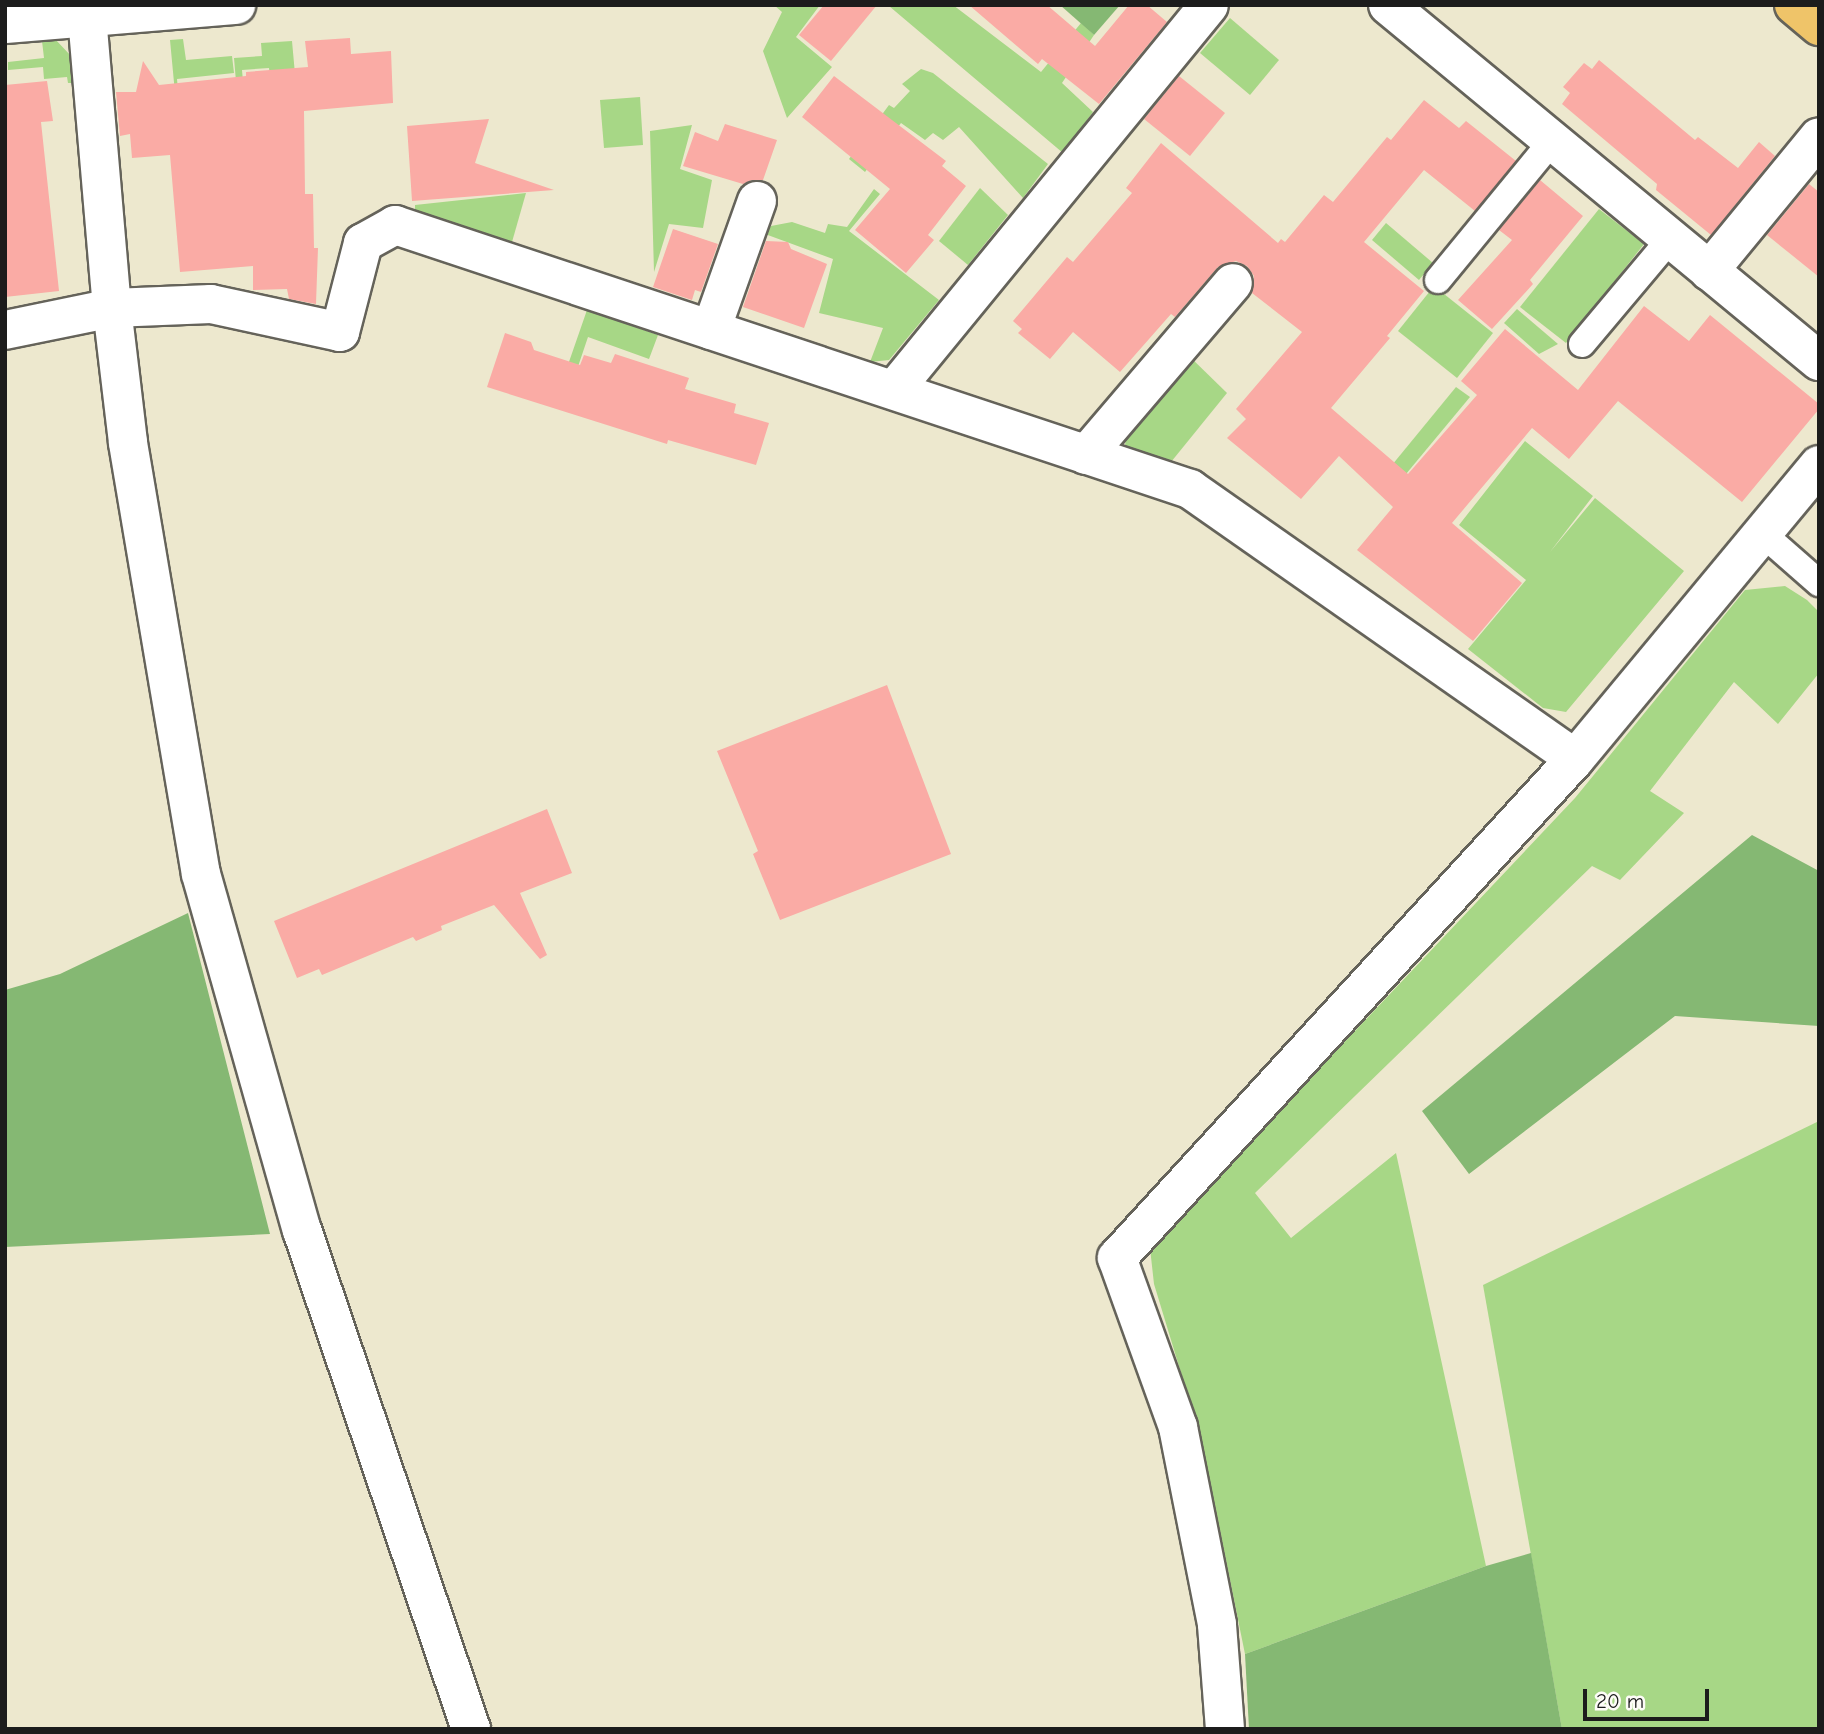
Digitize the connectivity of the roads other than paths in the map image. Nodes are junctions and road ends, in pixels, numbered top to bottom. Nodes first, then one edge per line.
1 (236, 5) edge
2 (1209, 5) edge
3 (1388, 5) edge
4 (1794, 5) edge
5 (87, 12) edge
6 (5, 24) edge
7 (1819, 26) edge
8 (1819, 137) edge
9 (1552, 141) junction
10 (757, 201) dead end
11 (1670, 239) junction
12 (1709, 271) junction
13 (1438, 280) dead end
14 (1233, 283) dead end
15 (112, 308) junction
16 (5, 330) edge
17 (711, 330) junction
18 (1582, 344) dead end
19 (1819, 361) edge
20 (894, 390) junction
21 (1086, 456) junction
22 (1819, 465) edge
23 (1762, 533) junction
24 (1819, 583) edge
25 (1575, 759) junction
26 (471, 1729) edge
27 (1225, 1729) edge

1 - 5 street
2 - 20 street
3 - 9 street
4 - 7 highway
5 - 6 street
5 - 15 street
8 - 12 street
9 - 11 street
9 - 13 lane
10 - 17 street
11 - 12 street
11 - 18 lane
12 - 19 street
14 - 21 street
15 - 16 street
15 - 17 street
15 - 26 street
17 - 20 street
20 - 21 street
21 - 25 street
22 - 23 street
23 - 24 lane
23 - 25 street
25 - 27 street

